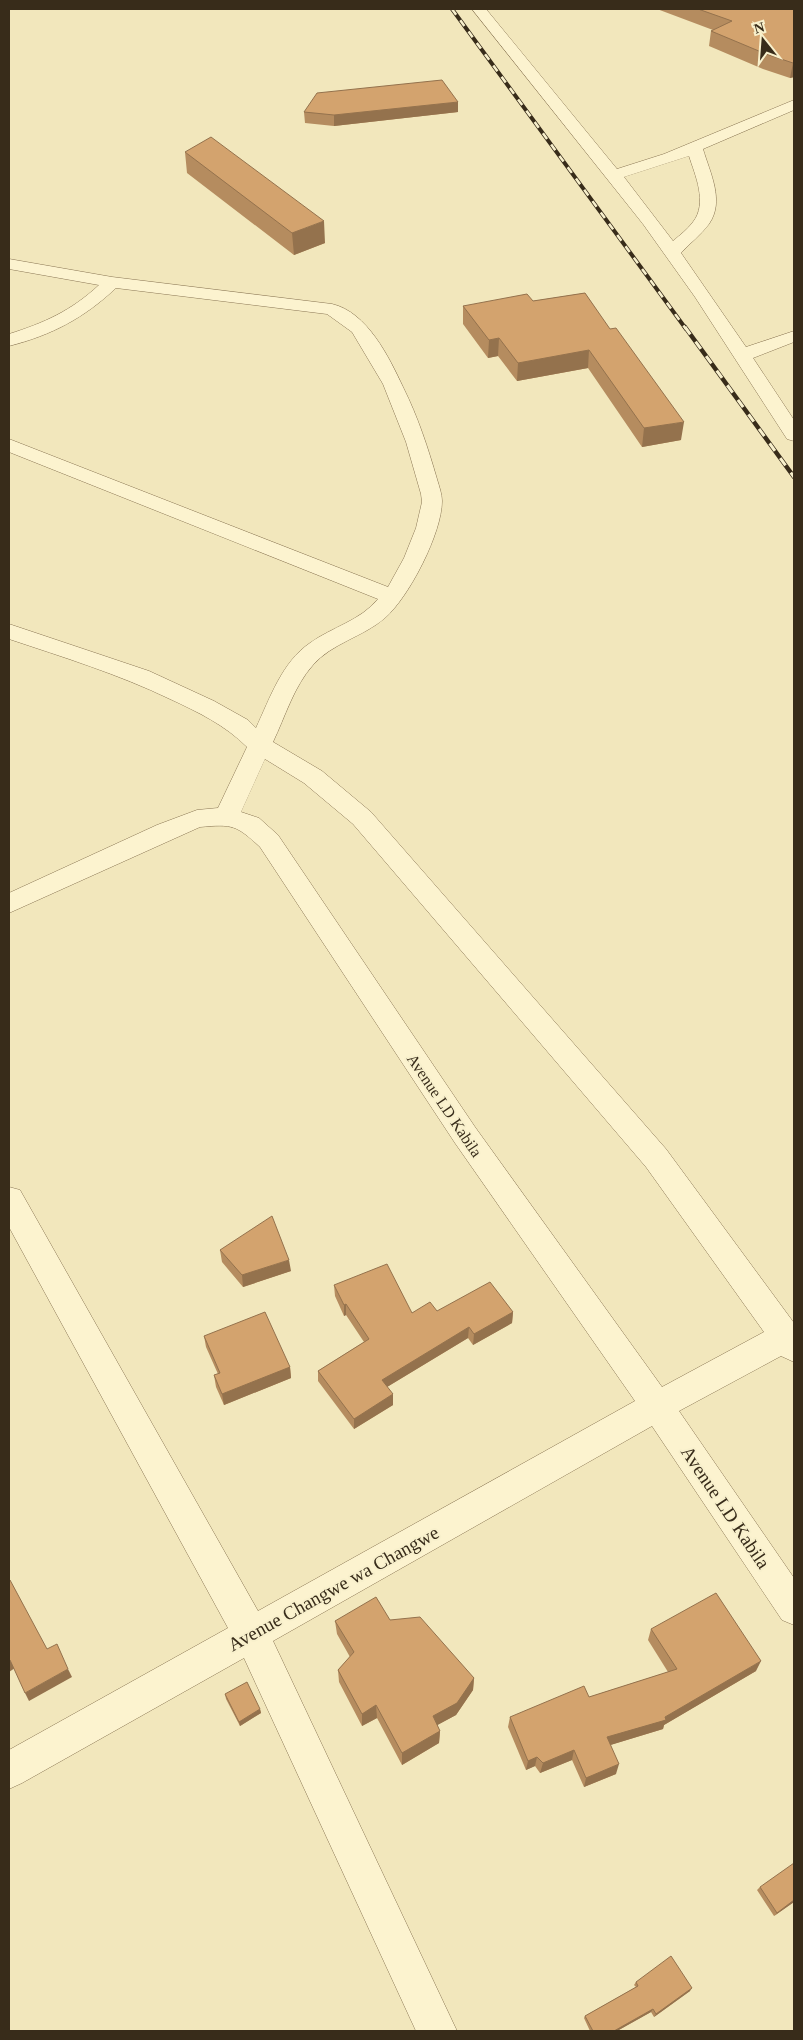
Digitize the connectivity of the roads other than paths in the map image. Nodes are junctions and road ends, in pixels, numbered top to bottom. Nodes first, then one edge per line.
1 (479, 9) edge
2 (794, 105) edge
3 (694, 147) junction
4 (614, 175) junction
5 (672, 252) junction
6 (9, 264) edge
7 (112, 282) junction
8 (794, 336) edge
9 (9, 340) edge
10 (743, 355) junction
11 (794, 436) edge
12 (9, 445) edge
13 (392, 597) junction
14 (9, 631) edge
15 (260, 745) junction
16 (227, 816) junction
17 (9, 904) edge
18 (9, 1199) edge
19 (790, 1343) edge
20 (657, 1406) junction
21 (794, 1608) edge
22 (251, 1634) junction
23 (9, 1770) edge
24 (437, 2031) edge

1 - 4 street
2 - 3 street
3 - 4 street
3 - 5 street
4 - 5 street
5 - 10 street
6 - 7 street
7 - 9 street
7 - 13 street
8 - 10 street
10 - 11 street
12 - 13 street
13 - 15 street
14 - 15 street
15 - 16 street
15 - 19 street
16 - 17 street
16 - 20 street, Avenue LD Kabila
18 - 22 street
19 - 20 street
20 - 21 street, Avenue LD Kabila
20 - 22 street, Avenue Changwe wa Changwe
22 - 23 street, Avenue Changwe wa Changwe
22 - 24 street

